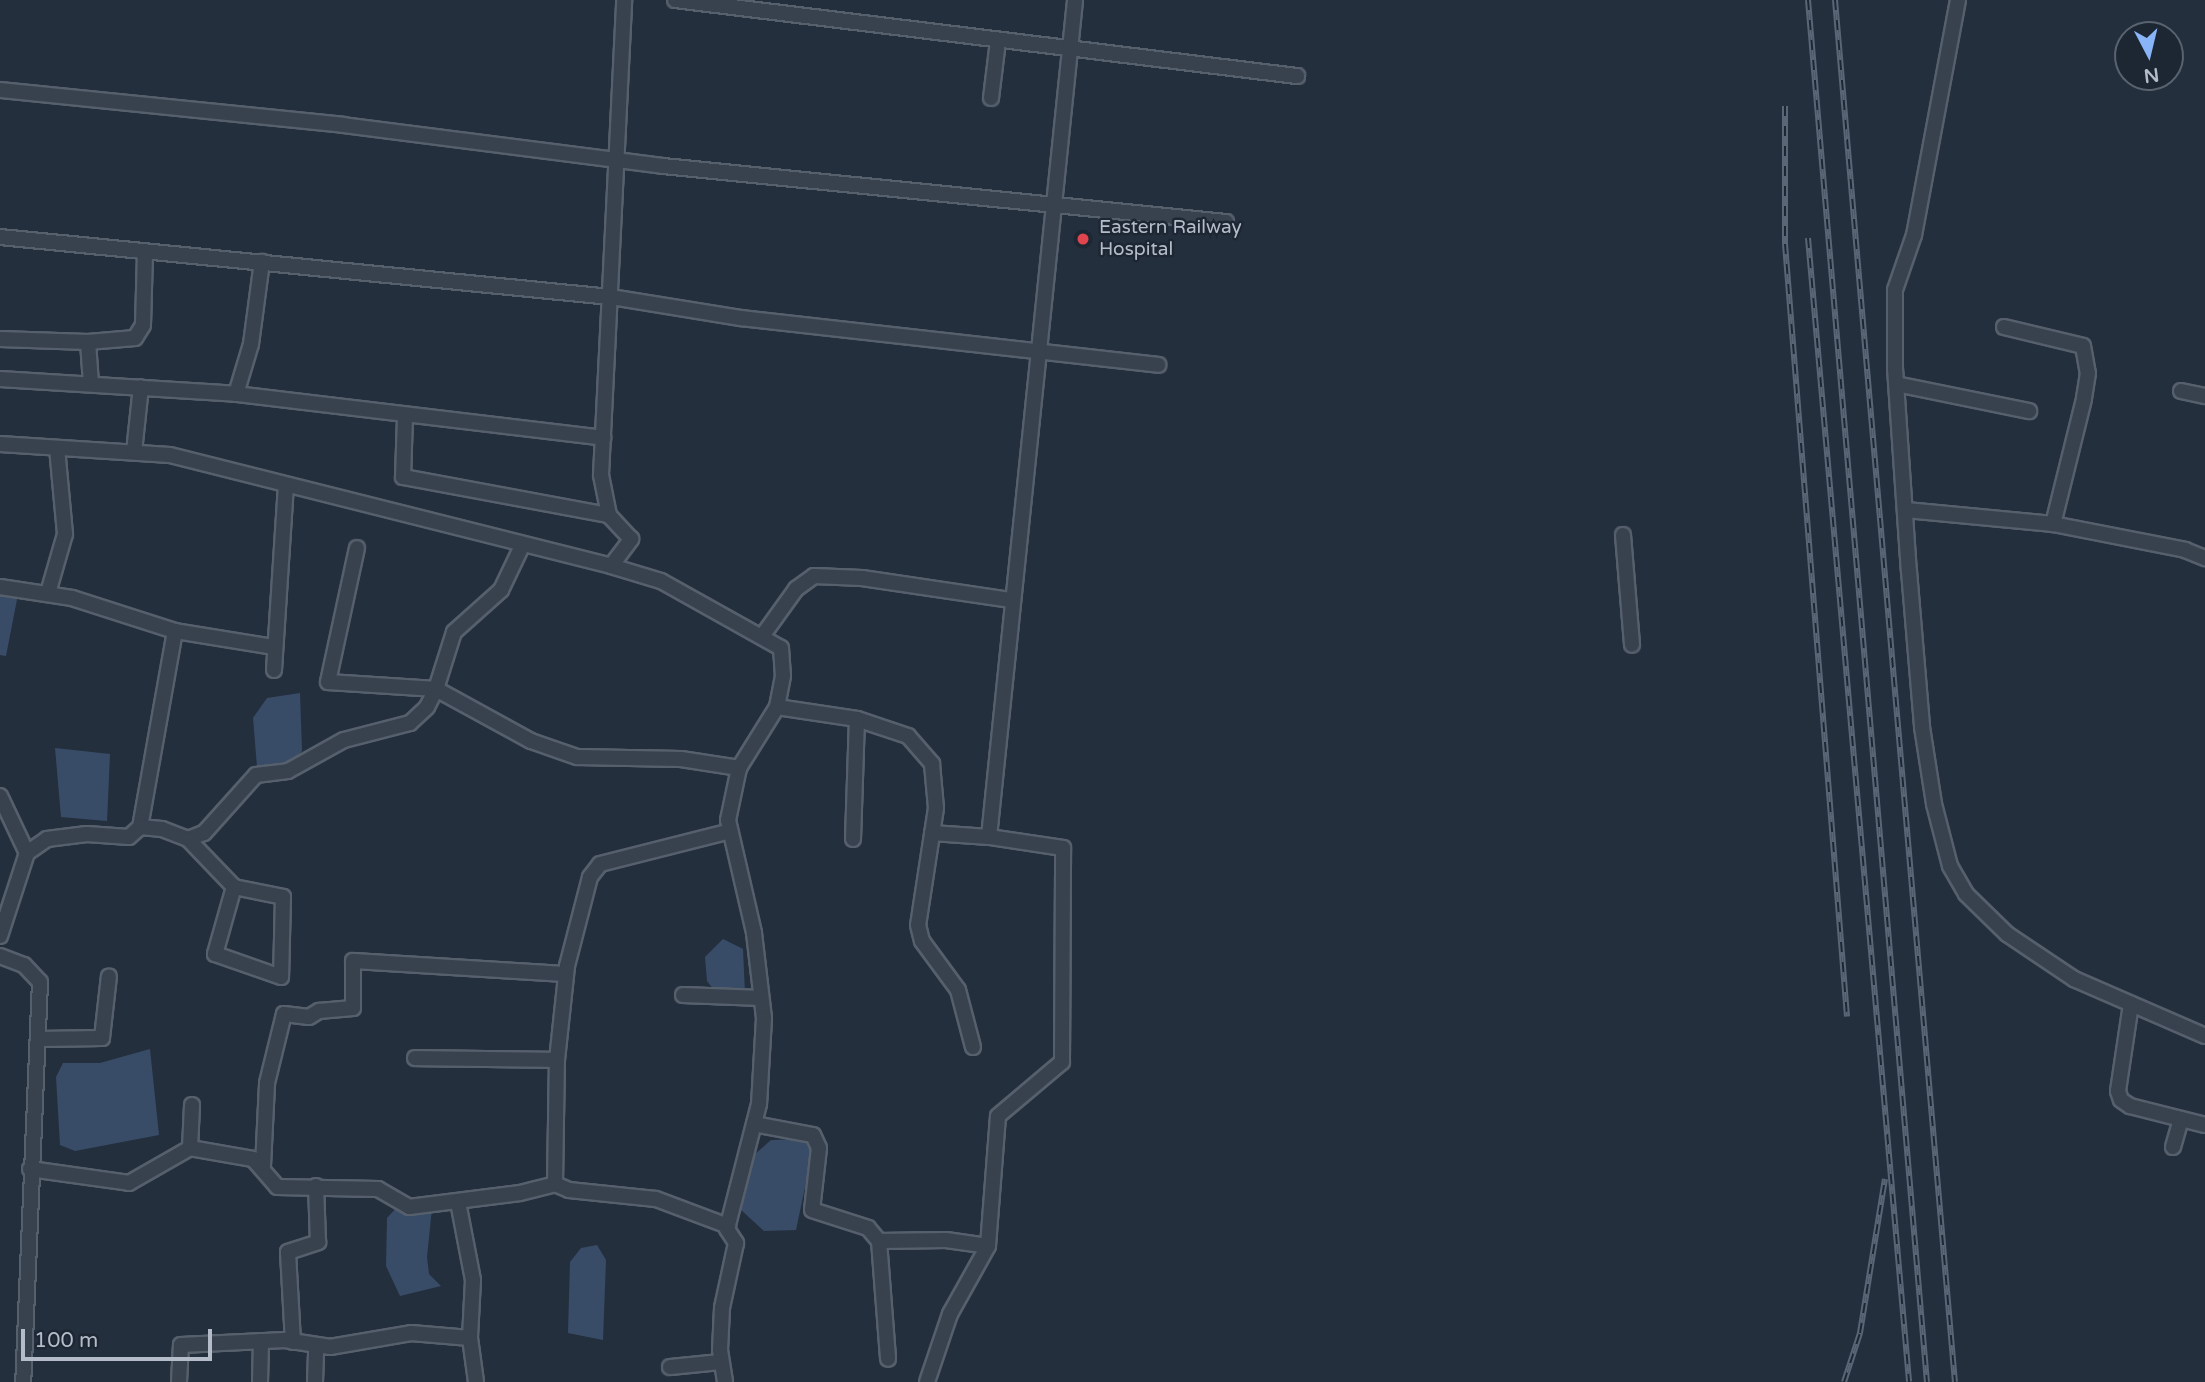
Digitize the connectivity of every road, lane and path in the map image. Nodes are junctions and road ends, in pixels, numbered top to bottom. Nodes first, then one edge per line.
1 (624, 0) edge
2 (675, 0) edge
3 (1075, 0) edge
4 (1958, 0) edge
5 (762, 5) edge
6 (998, 41) junction
7 (1070, 51) junction
8 (1297, 76) dead end
9 (0, 90) edge
10 (990, 98) dead end
11 (614, 159) junction
12 (1053, 206) junction
13 (1226, 222) dead end
14 (0, 237) edge
15 (145, 252) junction
16 (262, 262) junction
17 (611, 297) junction
18 (2004, 327) dead end
19 (0, 339) edge
20 (88, 342) junction
21 (1038, 350) junction
22 (1158, 365) dead end
23 (0, 379) edge
24 (91, 384) junction
25 (1896, 384) junction
26 (141, 387) junction
27 (2181, 391) dead end
28 (236, 394) junction
29 (2205, 396) edge
30 (2029, 411) dead end
31 (405, 417) junction
32 (603, 438) junction
33 (0, 444) edge
34 (57, 448) junction
35 (134, 452) junction
36 (286, 486) junction
37 (1906, 510) junction
38 (608, 514) junction
39 (2053, 524) junction
40 (1623, 536) dead end
41 (522, 546) junction
42 (357, 548) dead end
43 (2205, 558) edge
44 (611, 566) junction
45 (0, 587) edge
46 (47, 593) junction
47 (1011, 600) junction
48 (175, 631) junction
49 (763, 635) junction
50 (1632, 645) dead end
51 (274, 647) junction
52 (274, 670) dead end
53 (436, 689) junction
54 (777, 707) junction
55 (857, 719) junction
56 (739, 768) junction
57 (0, 796) edge
58 (140, 827) junction
59 (730, 831) junction
60 (932, 833) junction
61 (989, 838) junction
62 (188, 839) junction
63 (853, 839) dead end
64 (27, 853) junction
65 (234, 887) junction
66 (0, 936) edge
67 (0, 956) edge
68 (566, 974) junction
69 (109, 976) dead end
70 (682, 995) dead end
71 (761, 998) junction
72 (2131, 1004) junction
73 (2205, 1036) edge
74 (39, 1038) junction
75 (973, 1048) dead end
76 (415, 1058) dead end
77 (557, 1060) junction
78 (192, 1105) dead end
79 (2181, 1119) junction
80 (754, 1124) junction
81 (2205, 1125) edge
82 (2174, 1147) dead end
83 (190, 1148) junction
84 (262, 1166) junction
85 (30, 1169) junction
86 (555, 1184) junction
87 (316, 1186) junction
88 (458, 1202) junction
89 (728, 1226) junction
90 (879, 1241) junction
91 (988, 1246) junction
92 (470, 1338) junction
93 (261, 1341) junction
94 (293, 1342) junction
95 (316, 1348) junction
96 (888, 1359) dead end
97 (722, 1362) junction
98 (670, 1367) dead end
99 (23, 1382) edge
100 (179, 1382) edge
101 (260, 1382) edge
102 (315, 1382) edge
103 (476, 1382) edge
104 (726, 1382) edge
105 (927, 1382) edge

1 - 11 street
2 - 5 street
3 - 7 street
4 - 25 street
5 - 6 street
6 - 7 street
6 - 10 street
7 - 8 street
7 - 12 street
9 - 11 street
11 - 12 street
11 - 17 street
12 - 13 street
12 - 21 street
14 - 15 street
15 - 16 street
15 - 20 street
16 - 17 street
16 - 28 street
17 - 21 street
17 - 32 street
18 - 39 street
19 - 20 street
20 - 24 street
21 - 22 street
21 - 47 street
23 - 24 street
24 - 26 street
25 - 30 street
25 - 37 street
26 - 28 street
26 - 35 street
27 - 29 street
28 - 31 street
31 - 32 street
31 - 38 street
32 - 38 street
33 - 34 street
34 - 35 street
34 - 46 street
35 - 36 street
36 - 41 street
36 - 51 street
37 - 39 street
37 - 72 street
38 - 44 street
39 - 43 street
40 - 50 street
41 - 44 street
41 - 53 street
42 - 53 street
44 - 49 street
45 - 46 street
46 - 48 street
47 - 49 street
47 - 61 street
48 - 51 street
48 - 58 street
49 - 54 street
51 - 52 street
53 - 56 street
53 - 62 street
54 - 55 street
54 - 56 street
55 - 60 street
55 - 63 street
56 - 59 street
57 - 64 street
58 - 62 street
58 - 64 street
59 - 68 street
59 - 71 street
60 - 61 street
60 - 75 street
61 - 91 street
62 - 65 street
64 - 66 street
65 - 65 street
67 - 74 street
68 - 77 street
68 - 84 street
69 - 74 street
70 - 71 street
71 - 80 street
72 - 73 street
72 - 79 street
74 - 85 street
76 - 77 street
77 - 86 street
78 - 83 street
79 - 81 street
79 - 82 street
80 - 89 street
80 - 90 street
83 - 84 street
83 - 85 street
84 - 87 street
85 - 99 street
86 - 88 street
86 - 89 street
87 - 88 street
87 - 94 street
88 - 92 street
89 - 97 street
90 - 91 street
90 - 96 street
91 - 105 street
92 - 95 street
92 - 103 street
93 - 94 street
93 - 100 street
93 - 101 street
94 - 95 street
95 - 102 street
97 - 98 street
97 - 104 street

